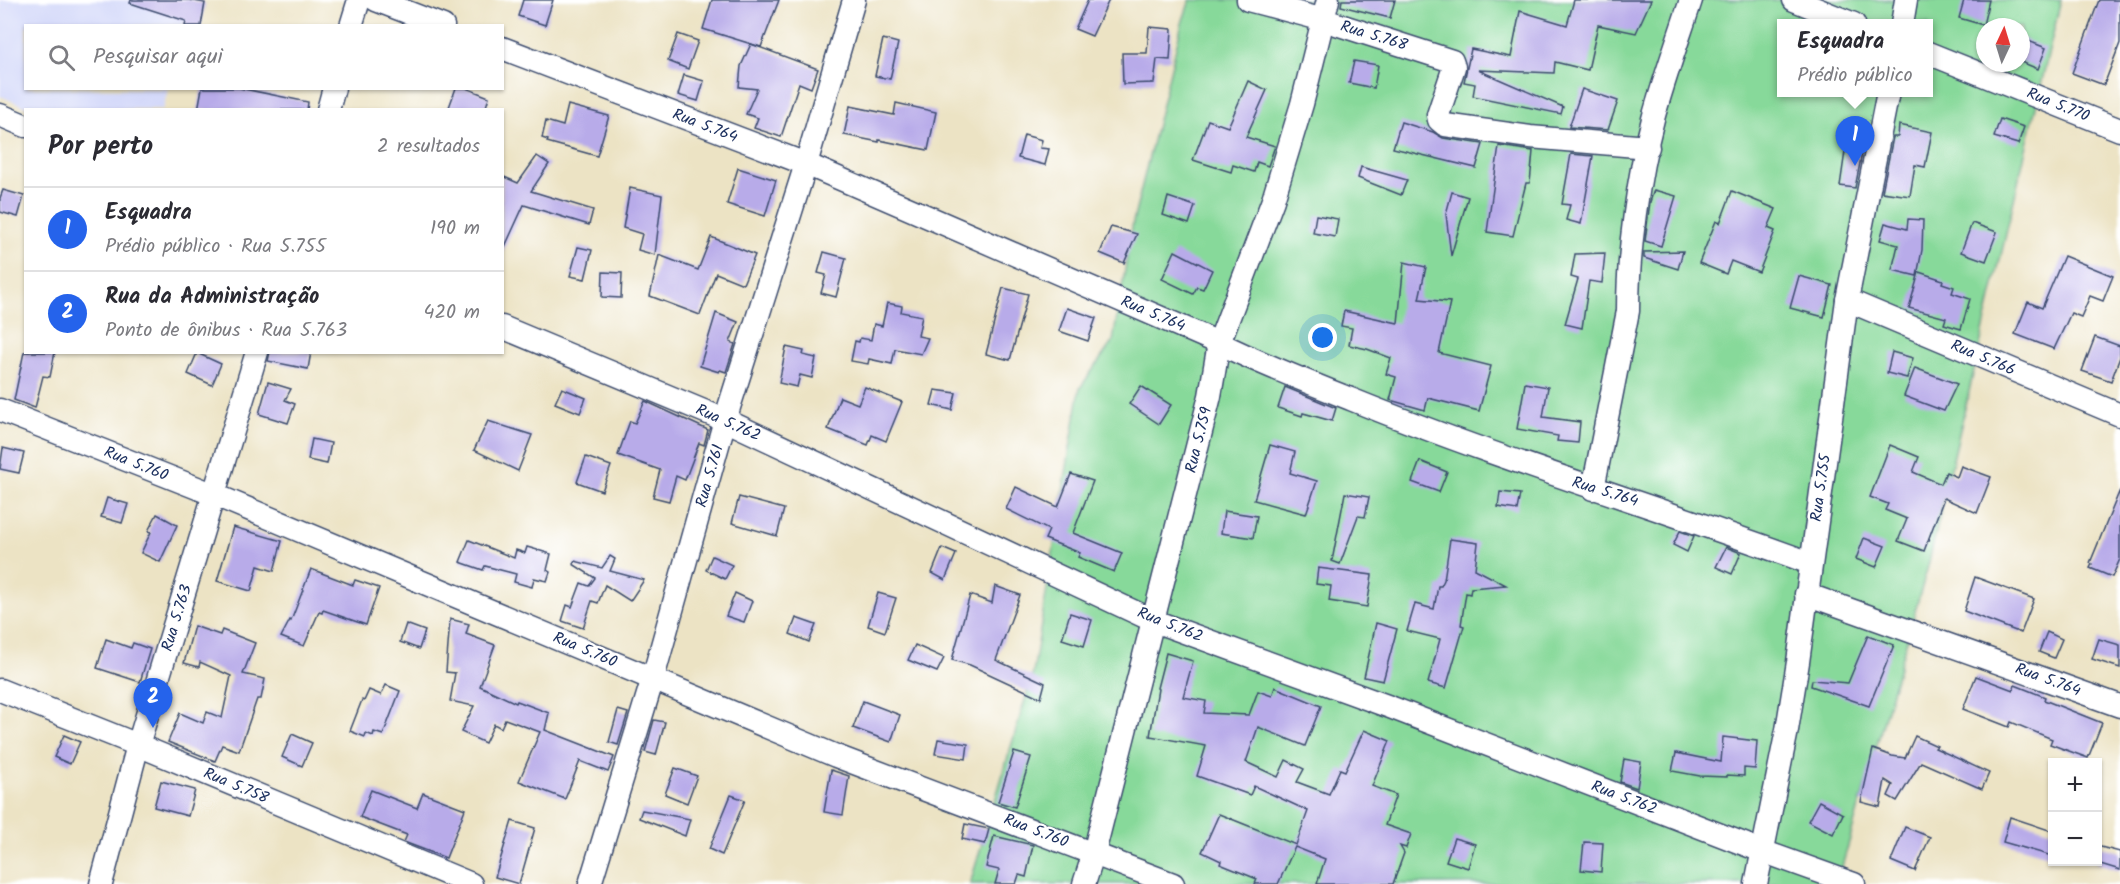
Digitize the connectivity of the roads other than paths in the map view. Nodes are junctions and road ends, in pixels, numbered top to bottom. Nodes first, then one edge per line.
1 (359, 0) edge
2 (376, 0) edge
3 (854, 0) edge
4 (1248, 0) edge
5 (1691, 0) edge
6 (1794, 0) edge
7 (1906, 0) edge
8 (1326, 10) edge
9 (1842, 19) edge
10 (1903, 19) edge
11 (352, 24) edge
12 (438, 24) edge
13 (504, 49) edge
14 (1933, 55) edge
15 (333, 90) edge
16 (1887, 97) edge
17 (328, 108) edge
18 (0, 115) edge
19 (24, 125) edge
20 (2120, 130) edge
21 (1648, 147) junction
22 (806, 164) junction
23 (1847, 300) junction
24 (504, 328) edge
25 (1220, 343) junction
26 (256, 354) edge
27 (0, 410) edge
28 (2120, 415) edge
29 (725, 420) junction
30 (1593, 489) junction
31 (215, 495) junction
32 (1810, 563) junction
33 (1806, 594) junction
34 (1154, 621) junction
35 (653, 678) junction
36 (0, 690) edge
37 (2120, 706) edge
38 (138, 745) junction
39 (1762, 851) junction
40 (1094, 853) junction
41 (101, 884) edge
42 (471, 884) edge
43 (590, 884) edge
44 (1084, 884) edge
45 (1173, 884) edge
46 (1756, 884) edge
47 (1854, 884) edge

1 - 11 street
2 - 12 street
3 - 22 street, Rua 5.761
4 - 8 street, Rua 5.768
5 - 21 street
6 - 9 street
7 - 10 street
8 - 21 street, Rua 5.768
8 - 25 street, Rua 5.759
13 - 22 street, Rua 5.764
14 - 20 street, Rua 5.770
15 - 17 street
16 - 23 street, Rua 5.755
18 - 19 street
21 - 30 street
22 - 25 street, Rua 5.764
22 - 29 street, Rua 5.761
23 - 28 street, Rua 5.766
23 - 32 street, Rua 5.755
24 - 29 street, Rua 5.762
25 - 30 street, Rua 5.764
25 - 34 street, Rua 5.759
26 - 31 street, Rua 5.763
27 - 31 street, Rua 5.760
29 - 34 street, Rua 5.762
29 - 35 street, Rua 5.761
30 - 32 street, Rua 5.764
31 - 35 street, Rua 5.760
31 - 38 street, Rua 5.763
32 - 33 street, Rua 5.755
33 - 37 street, Rua 5.764
33 - 39 street, Rua 5.755
34 - 39 street, Rua 5.762
34 - 40 street, Rua 5.759
35 - 40 street, Rua 5.760
35 - 43 street, Rua 5.761
36 - 38 street, Rua 5.758
38 - 41 street, Rua 5.763
38 - 42 street, Rua 5.758
39 - 46 street, Rua 5.755
39 - 47 street, Rua 5.762
40 - 44 street, Rua 5.759
40 - 45 street, Rua 5.760

